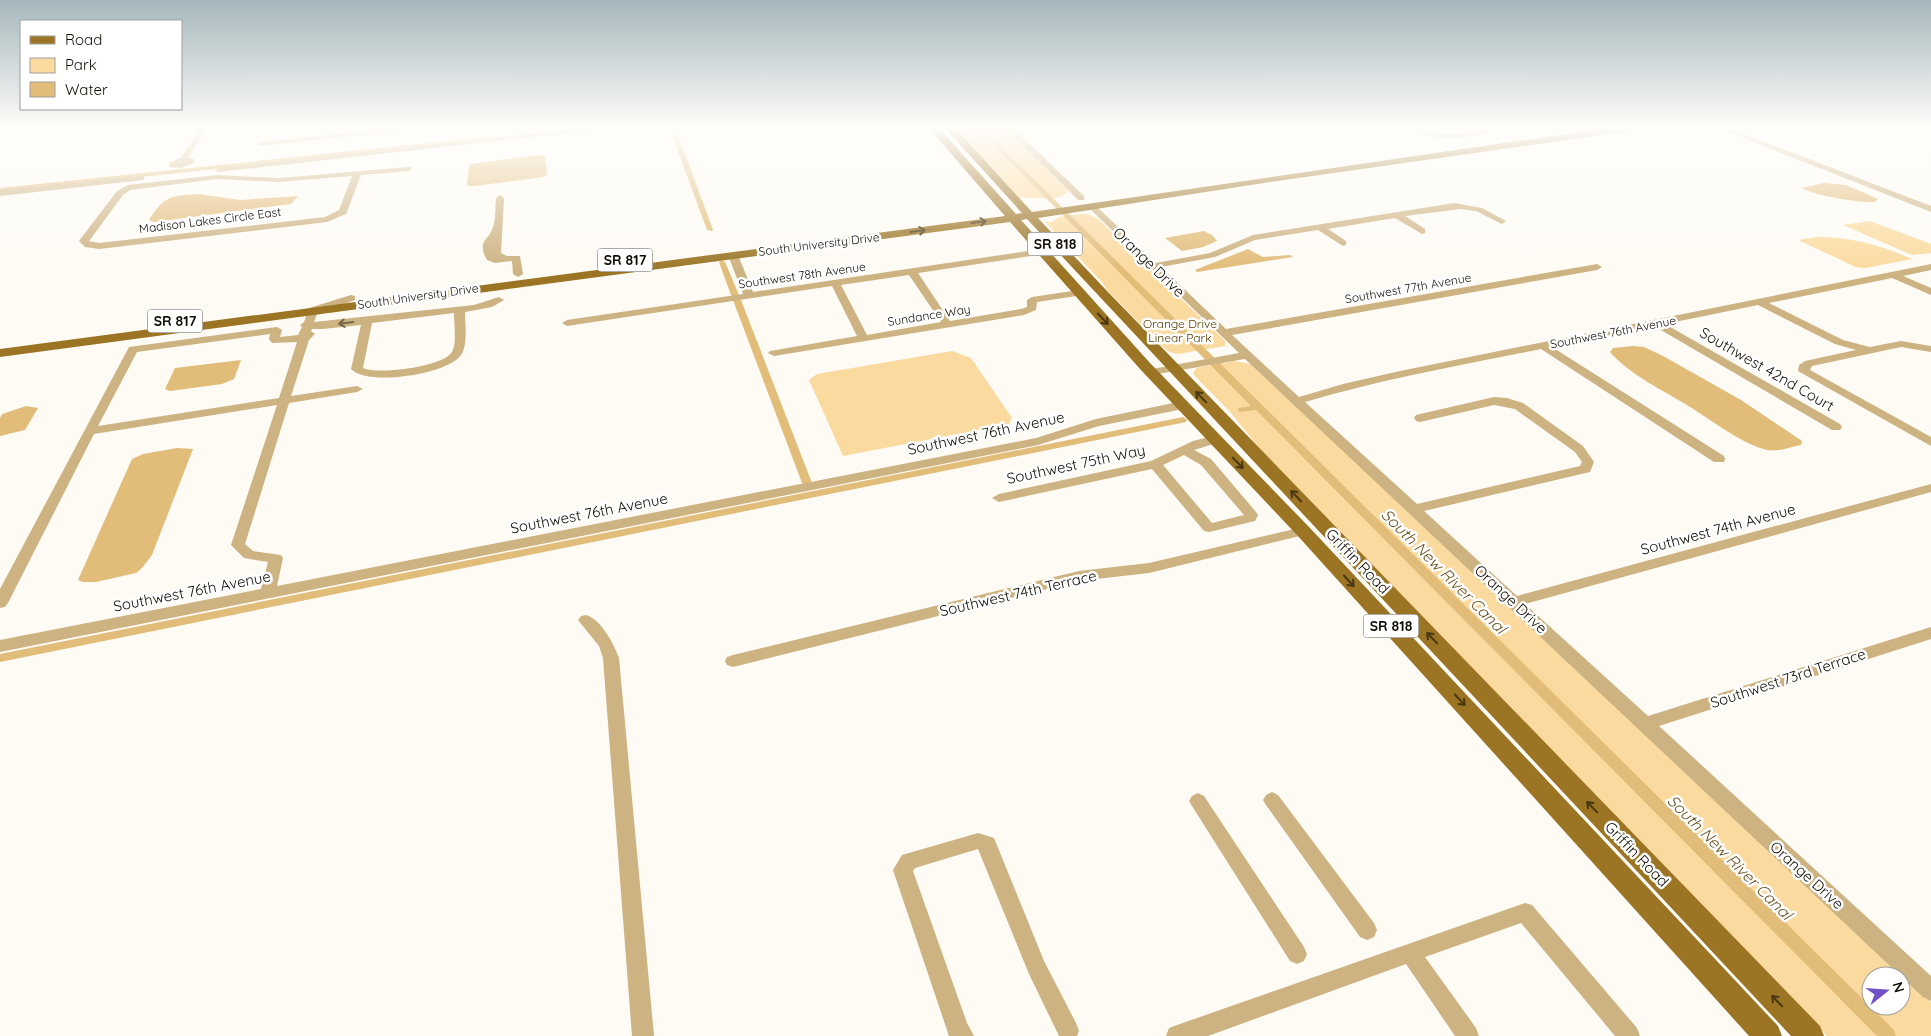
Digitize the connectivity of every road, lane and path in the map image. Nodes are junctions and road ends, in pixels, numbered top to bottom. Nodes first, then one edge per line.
1 (173, 175) edge
2 (258, 175) edge
3 (339, 175) edge
4 (357, 175) edge
5 (980, 175) edge
6 (987, 175) edge
7 (1057, 175) edge
8 (1258, 175) edge
9 (1293, 175) edge
10 (1844, 175) edge
11 (252, 180) junction
12 (0, 193) edge
13 (500, 198) dead end
14 (1080, 198) junction
15 (1070, 205) junction
16 (1092, 207) junction
17 (1931, 209) edge
18 (1016, 212) junction
19 (1396, 215) junction
20 (1502, 220) dead end
21 (1319, 227) junction
22 (498, 229) junction
23 (840, 231) junction
24 (1422, 231) dead end
25 (1343, 243) dead end
26 (497, 244) junction
27 (486, 245) junction
28 (718, 247) junction
29 (1041, 252) junction
30 (737, 254) junction
31 (504, 258) junction
32 (638, 258) junction
33 (1154, 266) junction
34 (1597, 266) dead end
35 (1931, 268) edge
36 (612, 270) junction
37 (911, 271) junction
38 (518, 274) junction
39 (1894, 275) junction
40 (835, 282) junction
41 (498, 286) junction
42 (1931, 292) edge
43 (1078, 293) junction
44 (749, 295) junction
45 (498, 300) junction
46 (1756, 303) junction
47 (317, 307) junction
48 (459, 312) junction
49 (366, 321) junction
50 (567, 322) dead end
51 (1656, 323) junction
52 (947, 324) junction
53 (307, 330) junction
54 (1223, 333) junction
55 (863, 338) junction
56 (74, 339) junction
57 (0, 345) edge
58 (1544, 346) junction
59 (0, 349) edge
60 (1931, 349) edge
61 (1872, 350) junction
62 (0, 353) edge
63 (774, 353) dead end
64 (1236, 353) junction
65 (1838, 358) junction
66 (1159, 367) junction
67 (358, 389) dead end
68 (284, 401) junction
69 (1297, 401) junction
70 (1183, 405) junction
71 (1420, 418) dead end
72 (1836, 427) dead end
73 (89, 431) junction
74 (1216, 439) junction
75 (1931, 442) edge
76 (1185, 450) junction
77 (1719, 460) dead end
78 (1155, 464) junction
79 (1931, 488) edge
80 (999, 498) dead end
81 (1415, 509) junction
82 (1310, 524) junction
83 (268, 593) junction
84 (1514, 602) junction
85 (0, 603) edge
86 (586, 620) dead end
87 (1931, 633) edge
88 (0, 646) edge
89 (733, 660) dead end
90 (1645, 724) junction
91 (1272, 800) dead end
92 (1198, 801) dead end
93 (1367, 930) dead end
94 (1410, 953) junction
95 (1298, 954) dead end
96 (1931, 990) edge
97 (1068, 1031) dead end
98 (643, 1036) edge
99 (963, 1036) edge
100 (1177, 1036) edge
101 (1468, 1036) edge
102 (1629, 1036) edge
103 (1768, 1036) edge
104 (1810, 1036) edge

1 - 12 street
2 - 11 street
3 - 11 street
4 - 11 street, Madison Lakes Circle East
5 - 18 main road, Griffin Road / SR 818
6 - 18 main road, Griffin Road / SR 818
7 - 14 street
8 - 14 main road, South University Drive / SR 817
9 - 16 main road, South University Drive / SR 817
10 - 17 street
13 - 22 street
14 - 15 main road, South University Drive / SR 817
15 - 16 main road, South University Drive / SR 817
15 - 18 main road, South University Drive / SR 817
16 - 33 street, Orange Drive
18 - 23 main road, South University Drive / SR 817
18 - 29 main road, Griffin Road / SR 818
30 -> 18 main road, South University Drive / SR 817
18 - 66 main road, Griffin Road / SR 818
19 - 20 street
19 - 21 street
19 - 24 street
21 - 25 street
21 - 33 street
22 - 26 street
22 - 27 street
23 - 28 main road, South University Drive / SR 817
23 - 30 main road
26 - 27 street
26 - 31 street
27 - 31 street
28 - 32 main road, South University Drive / SR 817
28 - 36 main road
29 - 37 street, Southwest 78th Avenue
29 - 43 main road, Griffin Road / SR 818
30 - 36 main road, South University Drive / SR 817
30 - 44 street
31 - 38 street
32 - 38 main road, South University Drive / SR 817
32 - 41 main road
33 - 54 street, Orange Drive
34 - 54 street, Southwest 77th Avenue
35 - 39 street, Southwest 76th Avenue
36 - 41 main road, South University Drive / SR 817
37 - 40 street, Southwest 78th Avenue
37 - 52 street
38 - 47 main road, South University Drive / SR 817
39 - 42 street
39 - 46 street, Southwest 76th Avenue
40 - 44 street, Southwest 78th Avenue
40 - 55 street
41 - 45 street
41 - 47 main road, South University Drive / SR 817
43 - 52 street, Sundance Way
43 -> 66 main road, Griffin Road / SR 818
44 - 50 street, Southwest 78th Avenue
45 - 48 street
45 - 48 street
46 - 51 street, Southwest 76th Avenue
46 - 61 street
46 - 65 street
47 - 53 street
47 - 56 main road, South University Drive / SR 817
48 - 49 street
48 - 49 street
49 -> 53 street
51 - 58 street, Southwest 76th Avenue
51 - 72 street, Southwest 42nd Court
52 - 55 street, Sundance Way
53 - 68 street
53 - 73 street
54 - 64 street, Orange Drive
55 - 63 street, Sundance Way
56 - 57 main road, South University Drive / SR 817
56 - 59 main road
56 - 62 main road, South University Drive / SR 817
58 - 69 street, Southwest 76th Avenue
58 - 77 street
60 - 61 street
61 - 65 street
64 - 66 street
64 - 69 street, Orange Drive
65 - 75 street
66 - 70 main road, Griffin Road / SR 818
82 -> 66 main road, Griffin Road / SR 818
67 - 68 street
68 - 73 street
68 - 83 street
69 - 81 street, Orange Drive
70 - 74 main road, Griffin Road / SR 818
70 - 83 street, Southwest 76th Avenue
71 - 81 street
73 - 85 street
74 - 76 street, Southwest 75th Way
74 -> 82 main road, Griffin Road / SR 818
76 - 78 street, Southwest 75th Way
76 - 78 street
78 - 80 street, Southwest 75th Way
79 - 84 street, Southwest 74th Avenue
81 - 84 street, Orange Drive
82 - 89 street, Southwest 74th Terrace
82 -> 103 main road, Griffin Road / SR 818
104 -> 82 main road, Griffin Road / SR 818
83 - 88 street, Southwest 76th Avenue
84 - 90 street, Orange Drive
86 - 98 street
87 - 90 street, Southwest 73rd Terrace
90 - 96 street, Orange Drive
91 - 93 street
92 - 95 street
94 - 100 street
94 - 101 street
94 - 102 street
97 - 99 street

